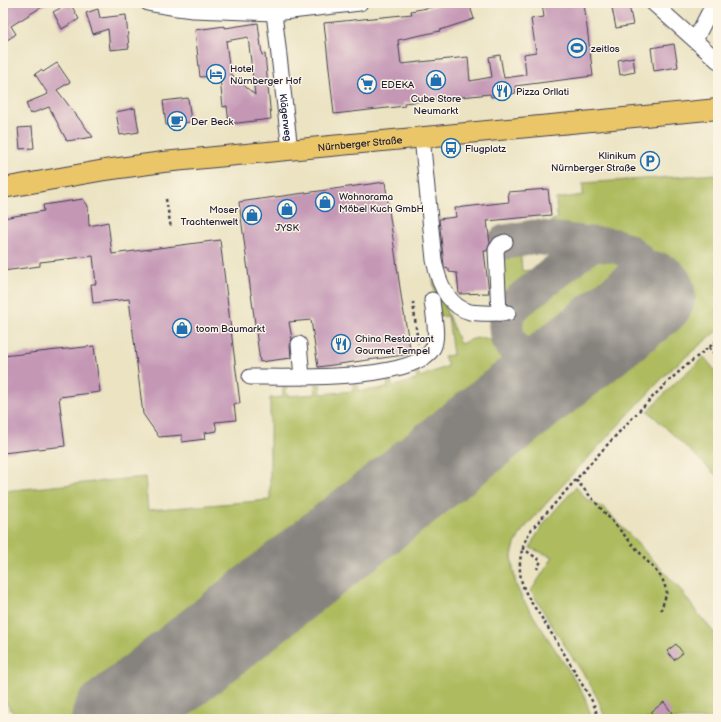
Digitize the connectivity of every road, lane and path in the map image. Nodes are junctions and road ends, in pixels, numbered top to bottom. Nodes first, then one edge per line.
1 (148, 3) edge
2 (360, 3) edge
3 (653, 3) edge
4 (714, 3) edge
5 (330, 5) edge
6 (194, 6) edge
7 (266, 9) edge
8 (695, 40) junction
9 (718, 61) edge
10 (718, 109) edge
11 (422, 137) junction
12 (290, 150) junction
13 (3, 188) edge
14 (166, 199) dead end
15 (171, 228) dead end
16 (505, 242) dead end
17 (432, 300) dead end
18 (413, 302) dead end
19 (718, 340) edge
20 (299, 344) dead end
21 (709, 347) junction
22 (715, 355) dead end
23 (420, 360) junction
24 (250, 377) dead end
25 (302, 377) junction
26 (576, 480) junction
27 (522, 548) junction
28 (536, 569) dead end
29 (661, 610) dead end
30 (597, 719) edge

1 - 6 street
2 - 5 street
3 - 8 street
4 - 8 street
5 - 7 street
6 - 7 street
7 - 12 street, Klägerweg
8 - 9 street
10 - 11 main road, Nürnberger Straße
11 - 12 main road, Nürnberger Straße
11 - 16 street
12 - 13 main road, Nürnberger Straße
14 - 15 path
17 - 23 street
18 - 23 path
19 - 21 path
20 - 25 street
21 - 22 path
21 - 26 path
23 - 25 street
24 - 25 street
26 - 27 path
26 - 29 path
27 - 28 path
27 - 30 path

